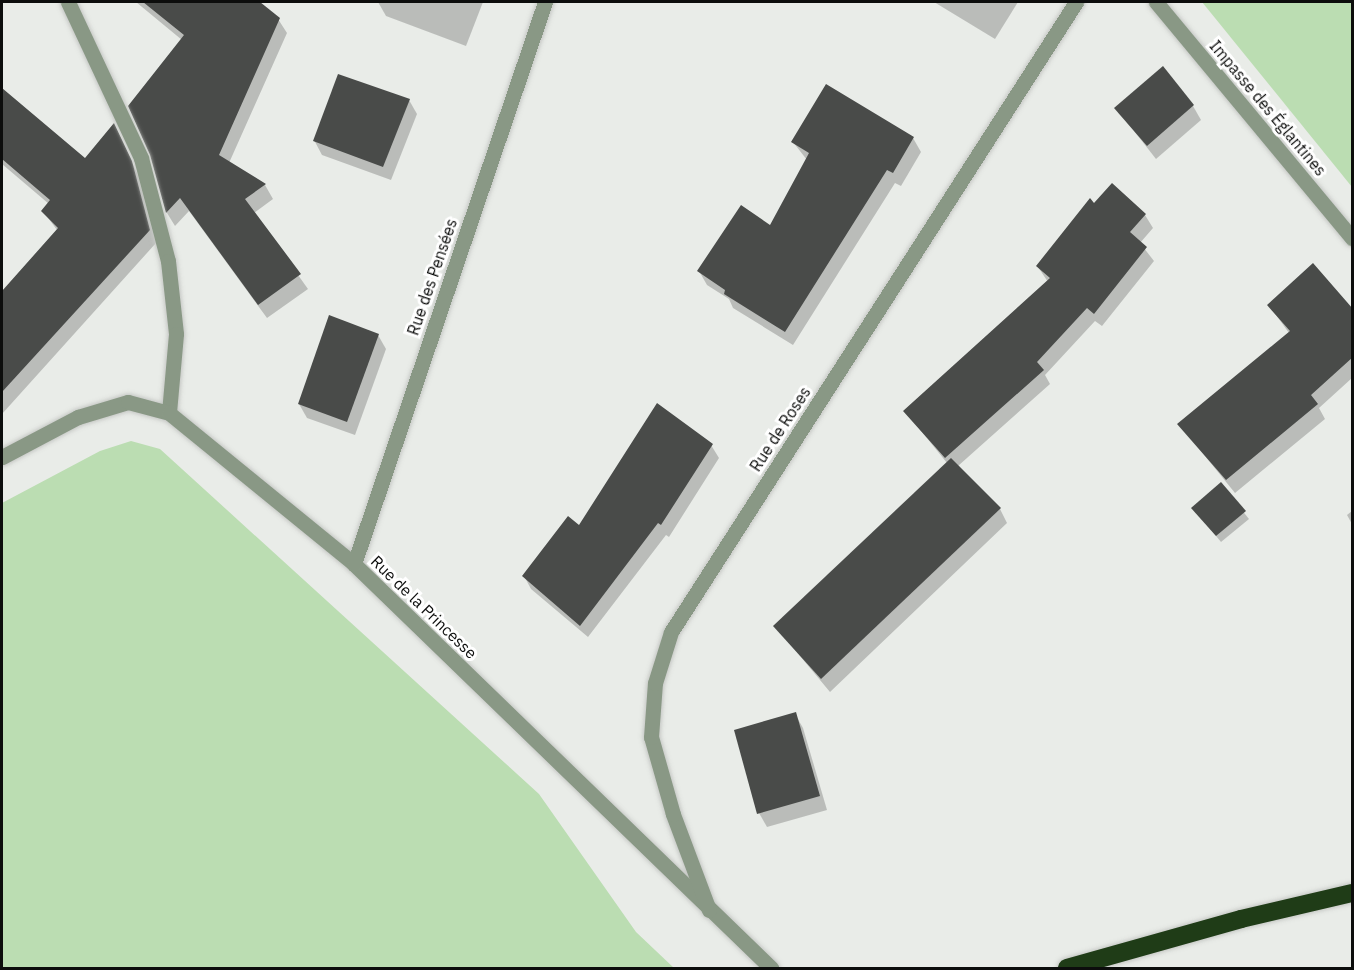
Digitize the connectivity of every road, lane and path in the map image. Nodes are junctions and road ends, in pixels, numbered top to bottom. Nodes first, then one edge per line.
1 (68, 2) edge
2 (545, 2) edge
3 (1076, 2) edge
4 (1156, 2) edge
5 (1353, 238) edge
6 (169, 413) junction
7 (2, 458) edge
8 (354, 564) junction
9 (1353, 893) edge
10 (709, 910) junction
11 (771, 969) edge
12 (1067, 969) edge

1 - 6 street
2 - 8 street, Rue des Pensées
3 - 10 street, Rue de Roses
4 - 5 street, Impasse des Églantines
6 - 7 street, Rue de la Princesse
6 - 8 street, Rue de la Princesse
8 - 10 street, Rue de la Princesse
9 - 12 highway
10 - 11 street, Rue de la Princesse

